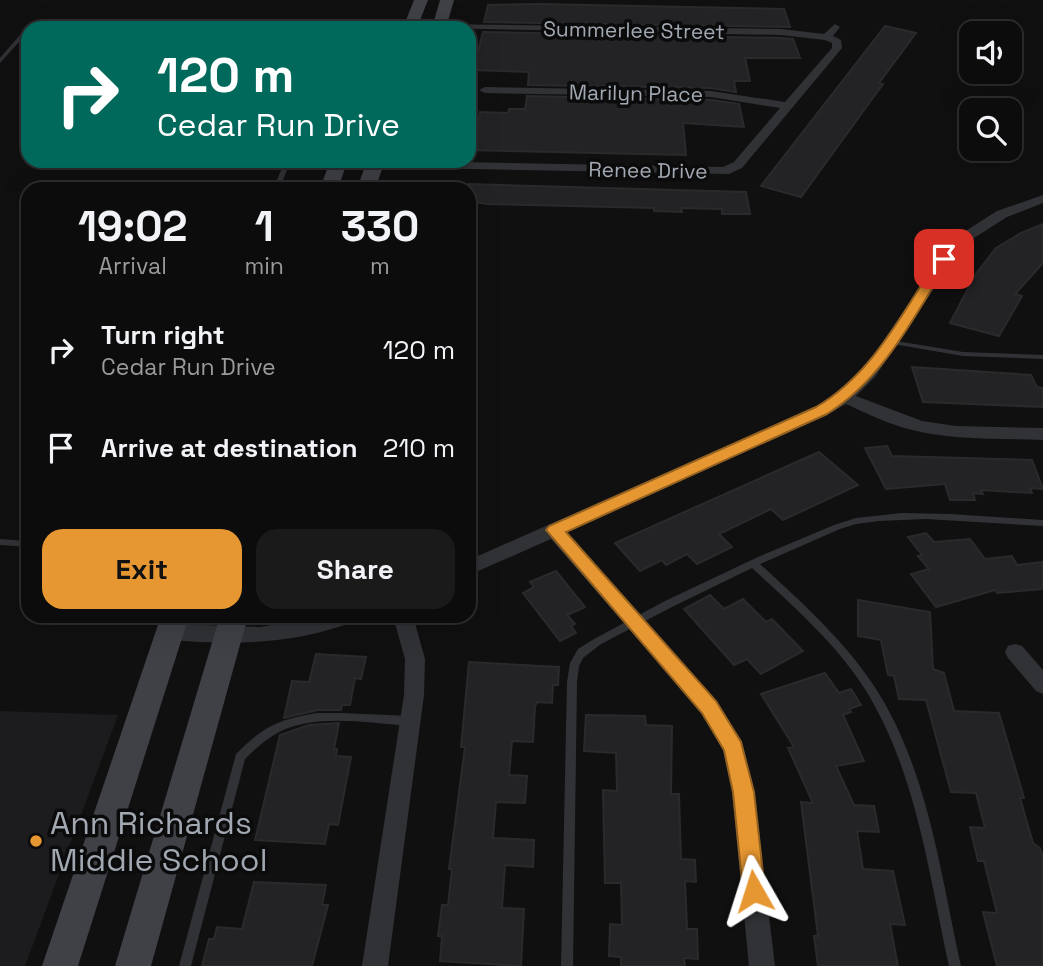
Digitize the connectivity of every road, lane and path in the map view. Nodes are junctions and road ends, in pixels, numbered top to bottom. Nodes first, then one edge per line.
1 (421, 0) edge
2 (447, 0) edge
3 (413, 21) edge
4 (442, 21) edge
5 (476, 28) edge
6 (831, 32) joint
7 (21, 38) edge
8 (0, 61) edge
9 (485, 90) dead end
10 (786, 106) junction
11 (476, 165) edge
12 (1043, 200) edge
13 (893, 342) junction
14 (1043, 357) edge
15 (845, 397) junction
16 (1043, 434) edge
17 (1043, 523) edge
18 (555, 530) junction
19 (0, 542) edge
20 (21, 544) edge
21 (476, 565) edge
22 (755, 565) junction
23 (635, 622) junction
24 (171, 623) edge
25 (196, 623) edge
26 (333, 623) edge
27 (405, 623) edge
28 (231, 626) edge
29 (1015, 652) dead end
30 (1043, 685) edge
31 (410, 721) junction
32 (60, 966) edge
33 (133, 966) edge
34 (185, 966) edge
35 (375, 966) edge
36 (567, 966) edge
37 (762, 966) edge
38 (955, 966) edge

1 - 3 main road
2 - 4 main road
5 - 6 street, Summerlee Street
6 - 10 street, Renee Drive
7 - 8 lane
9 - 10 street, Marilyn Place
10 - 11 street, Renee Drive
12 - 13 street
13 - 14 lane
13 - 15 street
15 - 16 street
15 - 18 street
17 - 22 lane
18 - 21 street
18 - 23 street
19 - 20 lane
22 - 23 lane
22 - 38 lane
23 - 36 lane
23 - 37 street
24 - 32 main road
25 - 28 street
26 - 28 street
27 - 31 street
28 - 33 main road
29 - 30 street
31 - 34 lane
31 - 35 street

